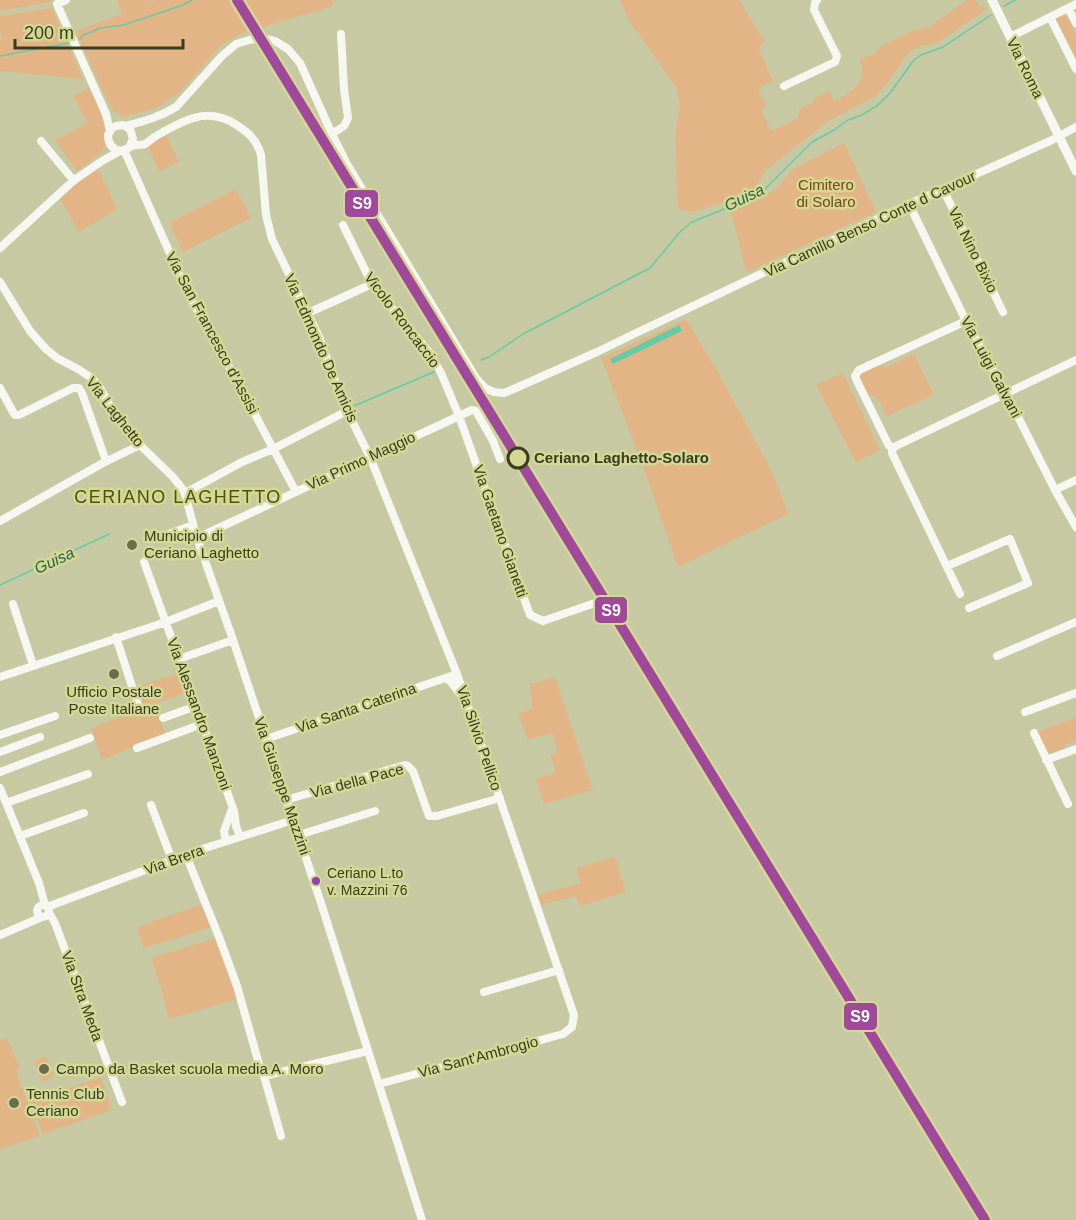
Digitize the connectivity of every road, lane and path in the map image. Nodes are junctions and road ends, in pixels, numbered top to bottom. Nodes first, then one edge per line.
1 (66, 0) edge
2 (817, 0) edge
3 (992, 0) edge
4 (1072, 6) edge
5 (1050, 17) junction
6 (1076, 23) edge
7 (341, 34) dead end
8 (1010, 37) junction
9 (1076, 69) edge
10 (784, 86) dead end
11 (106, 114) junction
12 (146, 121) junction
13 (123, 126) junction
14 (1076, 127) edge
15 (110, 131) junction
16 (332, 134) junction
17 (133, 135) junction
18 (1058, 137) junction
19 (152, 138) junction
20 (40, 141) dead end
21 (110, 145) junction
22 (125, 149) junction
23 (102, 161) junction
24 (1076, 171) edge
25 (74, 181) junction
26 (943, 189) junction
27 (909, 204) junction
28 (343, 225) dead end
29 (0, 248) edge
30 (0, 282) edge
31 (372, 284) junction
32 (1003, 312) dead end
33 (308, 313) junction
34 (966, 321) junction
35 (1076, 360) edge
36 (0, 388) edge
37 (1006, 393) junction
38 (347, 411) junction
39 (459, 416) junction
40 (140, 445) junction
41 (273, 449) junction
42 (891, 449) junction
43 (370, 457) junction
44 (500, 459) dead end
45 (106, 461) junction
46 (1076, 480) edge
47 (1055, 490) junction
48 (184, 491) junction
49 (296, 492) junction
50 (1, 518) edge
51 (193, 525) junction
52 (1076, 527) edge
53 (197, 538) junction
54 (155, 539) dead end
55 (144, 562) dead end
56 (947, 566) junction
57 (960, 594) dead end
58 (219, 601) junction
59 (595, 603) dead end
60 (13, 604) dead end
61 (969, 608) dead end
62 (166, 621) junction
63 (1076, 622) edge
64 (116, 637) junction
65 (233, 640) junction
66 (997, 656) dead end
67 (179, 659) junction
68 (33, 665) junction
69 (457, 674) junction
70 (0, 677) edge
71 (446, 678) junction
72 (1076, 693) edge
73 (464, 696) junction
74 (196, 706) junction
75 (139, 708) dead end
76 (1024, 712) dead end
77 (55, 716) dead end
78 (163, 718) dead end
79 (202, 724) junction
80 (1034, 733) dead end
81 (0, 735) edge
82 (40, 737) dead end
83 (90, 738) dead end
84 (266, 739) junction
85 (137, 748) dead end
86 (1076, 749) edge
87 (0, 752) edge
88 (1047, 760) junction
89 (0, 772) edge
90 (88, 774) dead end
91 (0, 788) edge
92 (500, 798) junction
93 (286, 800) junction
94 (6, 803) junction
95 (1068, 804) dead end
96 (151, 805) dead end
97 (232, 807) junction
98 (375, 811) dead end
99 (84, 813) dead end
100 (293, 820) junction
101 (298, 835) junction
102 (20, 836) junction
103 (240, 837) junction
104 (226, 841) junction
105 (186, 855) junction
106 (172, 860) junction
107 (44, 911) junction
108 (0, 935) edge
109 (559, 970) junction
110 (484, 992) dead end
111 (573, 1023) joint
112 (368, 1051) junction
113 (264, 1076) junction
114 (379, 1084) junction
115 (122, 1102) dead end
116 (281, 1136) dead end
117 (422, 1220) edge

1 - 11 street
2 - 10 street
3 - 8 main road, Via Roma
4 - 5 street
4 - 6 street
5 - 8 street
5 - 9 street
7 - 16 street
8 - 18 main road, Via Roma
11 - 13 street
11 - 15 street
12 - 13 street
12 - 16 street
12 - 17 street
13 - 15 street
13 - 17 street
14 - 18 street, Via Camillo Benso Conte d Cavour
15 - 21 street
16 - 27 street, Via Camillo Benso Conte d Cavour
17 - 19 street
17 - 22 street
18 - 24 main road, Via Roma
18 - 26 street, Via Camillo Benso Conte d Cavour
19 - 22 street, Via Edmondo De Amicis
19 - 33 street, Via Edmondo De Amicis
20 - 25 street
21 - 22 street
21 - 23 street
22 - 23 street, Via Edmondo De Amicis
22 - 41 street, Via San Francesco d'Assisi
23 - 25 street, Via Edmondo De Amicis
25 - 29 street, Via Edmondo De Amicis
26 - 27 street, Via Camillo Benso Conte d Cavour
26 - 32 street, Via Nino Bixio
27 - 34 street, Via Luigi Galvani
28 - 31 street, Vicolo Roncaccio
30 - 40 street, Via Laghetto
31 - 33 street
31 - 39 street, Vicolo Roncaccio
33 - 38 street, Via Edmondo De Amicis
34 - 37 street, Via Luigi Galvani
34 - 42 street
35 - 37 street
36 - 45 street
37 - 42 street
37 - 47 street, Via Luigi Galvani
38 - 41 street
38 - 43 street, Via Edmondo De Amicis
39 - 43 street, Via Primo Maggio
39 - 44 street
39 - 59 street, Via Gaetano Gianetti
40 - 45 street
40 - 48 street, Via Laghetto
41 - 48 street
41 - 49 street, Via San Francesco d'Assisi
42 - 56 street
43 - 49 street, Via Primo Maggio
43 - 69 street, Via Silvio Pellico
45 - 50 street
46 - 47 street
47 - 52 street, Via Luigi Galvani
48 - 51 street, Via Giuseppe Mazzini
49 - 53 street, Via Primo Maggio
51 - 53 street, Via Giuseppe Mazzini
51 - 54 street
53 - 58 street, Via Giuseppe Mazzini
55 - 62 street, Via Alessandro Manzoni
56 - 57 street
56 - 61 street
58 - 62 street
58 - 65 street, Via Giuseppe Mazzini
60 - 68 street
62 - 64 street
62 - 67 street, Via Alessandro Manzoni
63 - 66 street
64 - 68 street
64 - 75 street
65 - 67 street
65 - 84 street, Via Giuseppe Mazzini
67 - 74 street, Via Alessandro Manzoni
68 - 70 street
69 - 71 street, Via Santa Caterina
69 - 73 street, Via Silvio Pellico
71 - 73 street
71 - 84 street, Via Santa Caterina
72 - 76 street
73 - 92 street, Via Silvio Pellico
74 - 78 street
74 - 79 street, Via Alessandro Manzoni
77 - 81 street
79 - 85 street
79 - 97 street, Via Alessandro Manzoni
80 - 88 street
82 - 87 street
83 - 89 street
84 - 93 street, Via Giuseppe Mazzini
86 - 88 street
88 - 95 street
90 - 94 street
91 - 94 street, Via Stra Meda
92 - 93 street, Via della Pace
92 - 109 street, Via Silvio Pellico
93 - 100 street, Via Giuseppe Mazzini
94 - 102 street, Via Stra Meda
96 - 106 street
97 - 103 street, Via Alessandro Manzoni
97 - 104 street, Via Alessandro Manzoni
98 - 101 street
99 - 102 street
100 - 101 street, Via Giuseppe Mazzini
100 - 103 street, Via Brera
101 - 112 street, Via Giuseppe Mazzini
102 - 107 street, Via Stra Meda
103 - 104 street, Via Brera
104 - 105 street, Via Brera
105 - 106 street, Via Brera
105 - 113 street
106 - 107 street, Via Brera
107 - 108 street
107 - 115 street, Via Stra Meda
109 - 110 street
109 - 111 street, Via Silvio Pellico
111 - 114 street, Via Sant'Ambrogio
112 - 113 street
112 - 114 street, Via Giuseppe Mazzini
113 - 116 street
114 - 117 street, Via Giuseppe Mazzini

